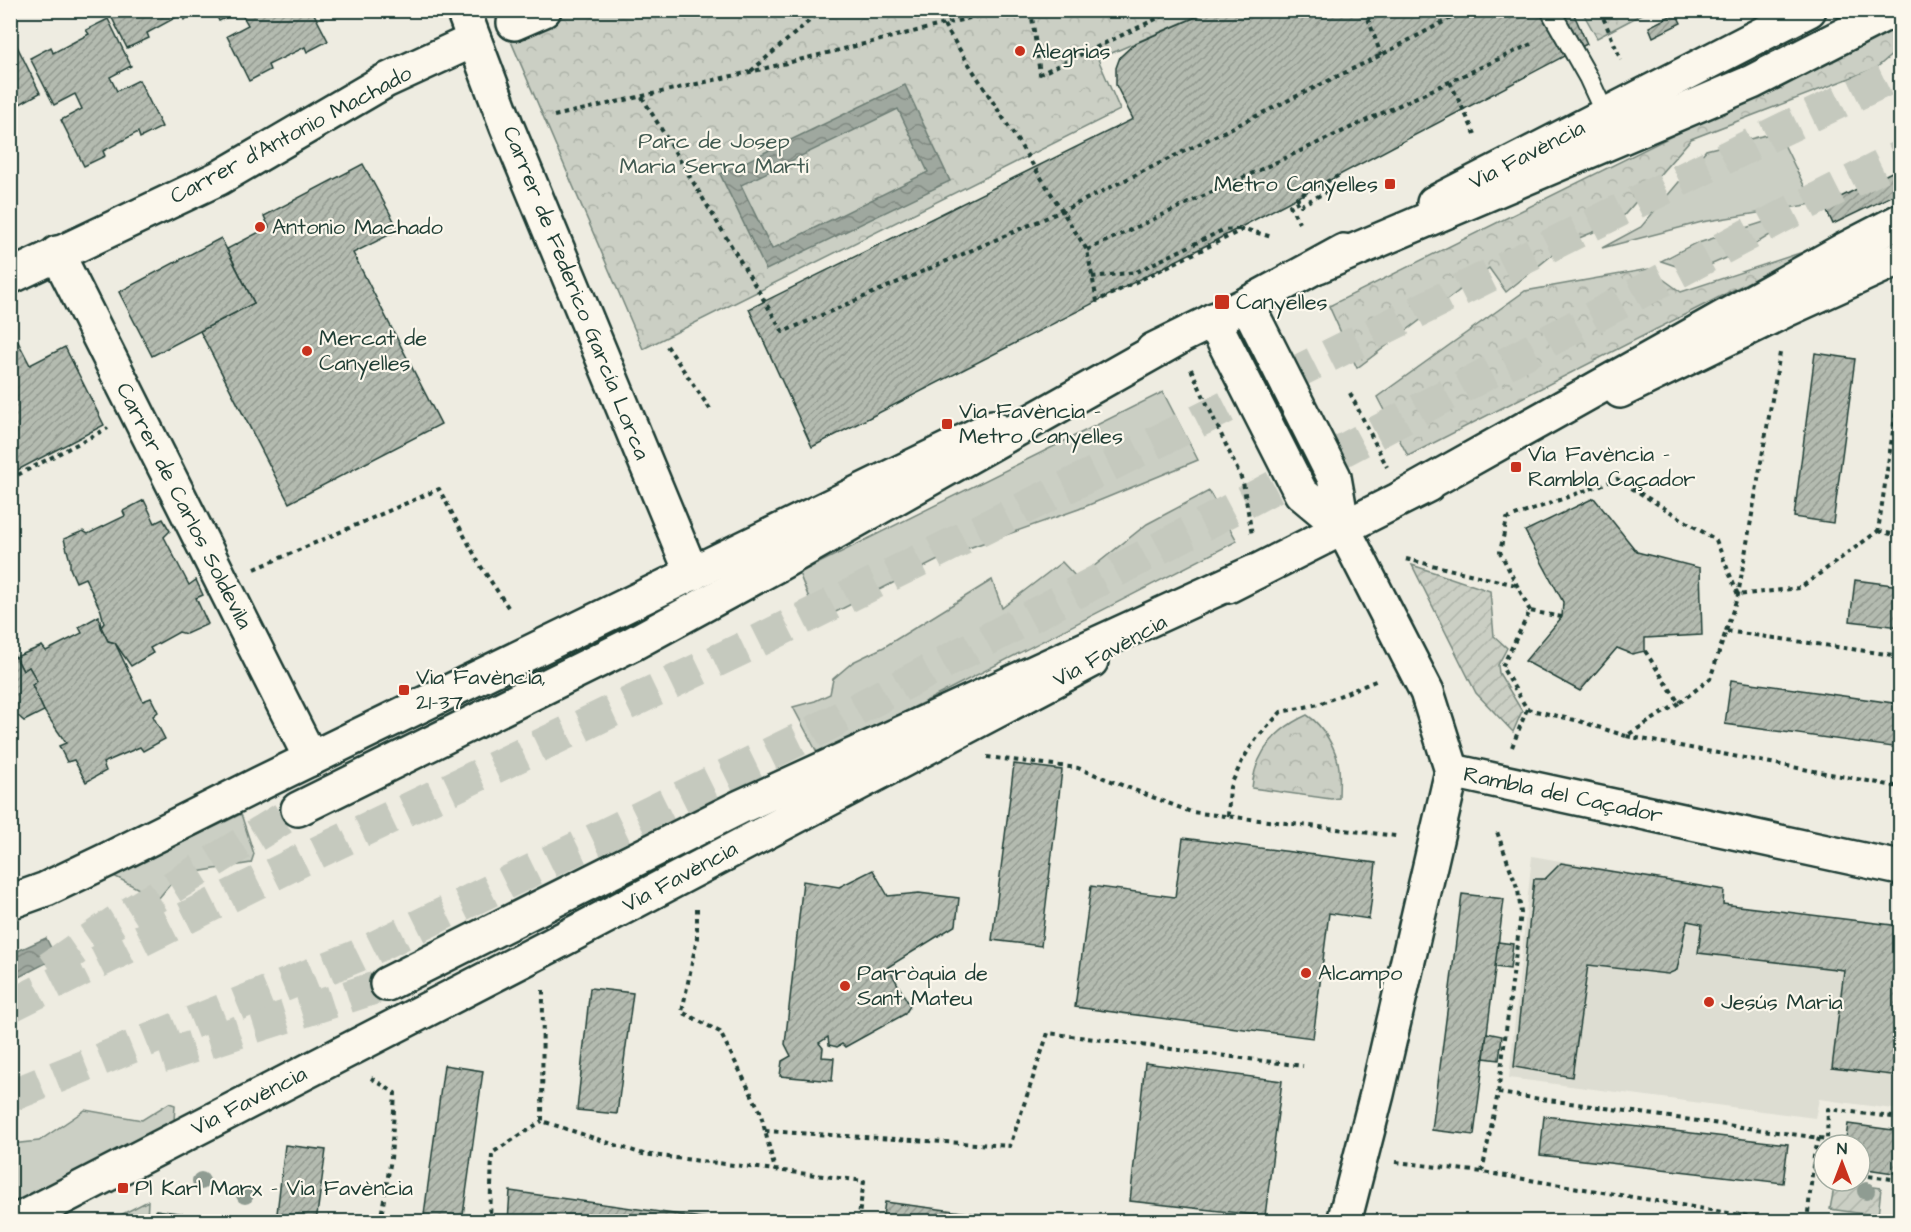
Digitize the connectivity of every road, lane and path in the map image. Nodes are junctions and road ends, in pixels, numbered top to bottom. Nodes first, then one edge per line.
1 (544, 10) edge
2 (822, 10) edge
3 (1002, 10) edge
4 (1030, 10) edge
5 (1175, 10) edge
6 (1365, 10) edge
7 (1466, 10) edge
8 (1550, 10) edge
9 (1600, 10) edge
10 (1809, 10) edge
11 (1893, 10) edge
12 (514, 23) dead end
13 (468, 25) edge
14 (944, 25) junction
15 (1531, 44) dead end
16 (1382, 56) junction
17 (1621, 60) dead end
18 (750, 72) junction
19 (1450, 82) junction
20 (642, 97) junction
21 (1605, 114) junction
22 (554, 116) dead end
23 (1475, 134) dead end
24 (1338, 176) dead end
25 (1342, 184) dead end
26 (1299, 201) junction
27 (1062, 211) junction
28 (1900, 221) edge
29 (1299, 224) dead end
30 (1244, 229) junction
31 (1272, 237) dead end
32 (1087, 250) junction
33 (57, 254) junction
34 (1900, 258) edge
35 (1318, 266) junction
36 (10, 277) edge
37 (1092, 277) junction
38 (1247, 304) junction
39 (1213, 320) junction
40 (1177, 339) junction
41 (667, 346) dead end
42 (1780, 353) dead end
43 (1191, 369) dead end
44 (1900, 384) edge
45 (1350, 393) dead end
46 (710, 409) dead end
47 (118, 423) dead end
48 (10, 479) edge
49 (1395, 484) junction
50 (1343, 528) junction
51 (1878, 531) junction
52 (1252, 536) dead end
53 (1900, 536) edge
54 (1406, 559) dead end
55 (249, 572) dead end
56 (1254, 572) junction
57 (692, 574) junction
58 (1516, 585) junction
59 (1738, 596) junction
60 (510, 610) dead end
61 (1530, 611) junction
62 (1562, 617) dead end
63 (1726, 631) junction
64 (1645, 651) dead end
65 (1900, 656) edge
66 (1378, 680) dead end
67 (1679, 703) junction
68 (1527, 709) junction
69 (1626, 736) junction
70 (1512, 747) dead end
71 (984, 756) dead end
72 (311, 759) junction
73 (1452, 771) junction
74 (1900, 787) edge
75 (298, 809) tunnel mouth
76 (1228, 816) junction
77 (1496, 829) dead end
78 (1396, 836) dead end
79 (1900, 868) edge
80 (10, 902) edge
81 (697, 908) dead end
82 (387, 984) tunnel mouth
83 (543, 990) dead end
84 (1303, 1066) dead end
85 (370, 1078) dead end
86 (1498, 1093) junction
87 (1900, 1118) edge
88 (542, 1121) junction
89 (765, 1131) junction
90 (1827, 1133) edge
91 (1812, 1137) edge
92 (1396, 1162) dead end
93 (775, 1170) junction
94 (1482, 1172) junction
95 (1872, 1176) edge
96 (1812, 1177) edge
97 (1900, 1180) edge
98 (15, 1221) edge
99 (380, 1221) edge
100 (490, 1221) edge
101 (858, 1221) edge
102 (1344, 1221) edge
103 (1783, 1221) edge
104 (1807, 1221) edge

1 - 12 main road
2 - 18 path
3 - 14 path
4 - 5 path
6 - 16 path
7 - 16 path
8 - 21 lane
9 - 17 path
10 - 21 main road, Via Favència
11 - 35 main road
13 - 33 main road, Carrer d'Antonio Machado
13 - 57 main road, Carrer de Federico García Lorca
14 - 18 path
14 - 27 path
15 - 19 path
16 - 27 path
18 - 20 path
19 - 23 path
19 - 32 path
20 - 22 path
20 - 27 path
21 - 35 main road, Via Favència
24 - 26 path
25 - 26 path
26 - 29 path
27 - 32 path
28 - 49 main road
30 - 31 path
30 - 37 path
30 - 37 path
32 - 37 path
33 - 36 main road, Carrer d'Antonio Machado
33 - 72 main road, Carrer de Carlos Soldevila
34 - 49 main road, Via Favència
35 - 38 main road, Via Favència
38 - 39 main road, Via Favència
38 - 50 main road
39 - 40 main road, Via Favència
39 - 50 main road
40 - 57 main road, Via Favència
40 - 75 main road
41 - 46 path
42 - 59 path
43 - 52 path
44 - 51 path
45 - 49 path
47 - 48 path
49 - 50 main road, Via Favència
50 - 56 main road, Via Favència
50 - 73 main road, Rambla del Caçador
51 - 53 path
51 - 59 path
54 - 58 path
55 - 60 path
56 - 82 main road
56 - 98 main road, Via Favència
57 - 72 main road, Via Favència
58 - 59 path
58 - 61 path
59 - 63 path
61 - 62 path
61 - 68 path
63 - 65 path
63 - 67 path
64 - 67 path
66 - 76 path
67 - 69 path
68 - 69 path
68 - 70 path
69 - 74 path
71 - 76 path
72 - 80 main road, Via Favència
73 - 79 main road, Rambla del Caçador
73 - 102 main road
76 - 78 path
77 - 86 path
81 - 89 path
83 - 88 path
84 - 89 path
85 - 99 path
86 - 91 path
86 - 94 path
87 - 90 path
88 - 93 path
88 - 100 path
89 - 93 path
92 - 94 path
93 - 101 path
94 - 103 path
95 - 97 path
96 - 104 path

